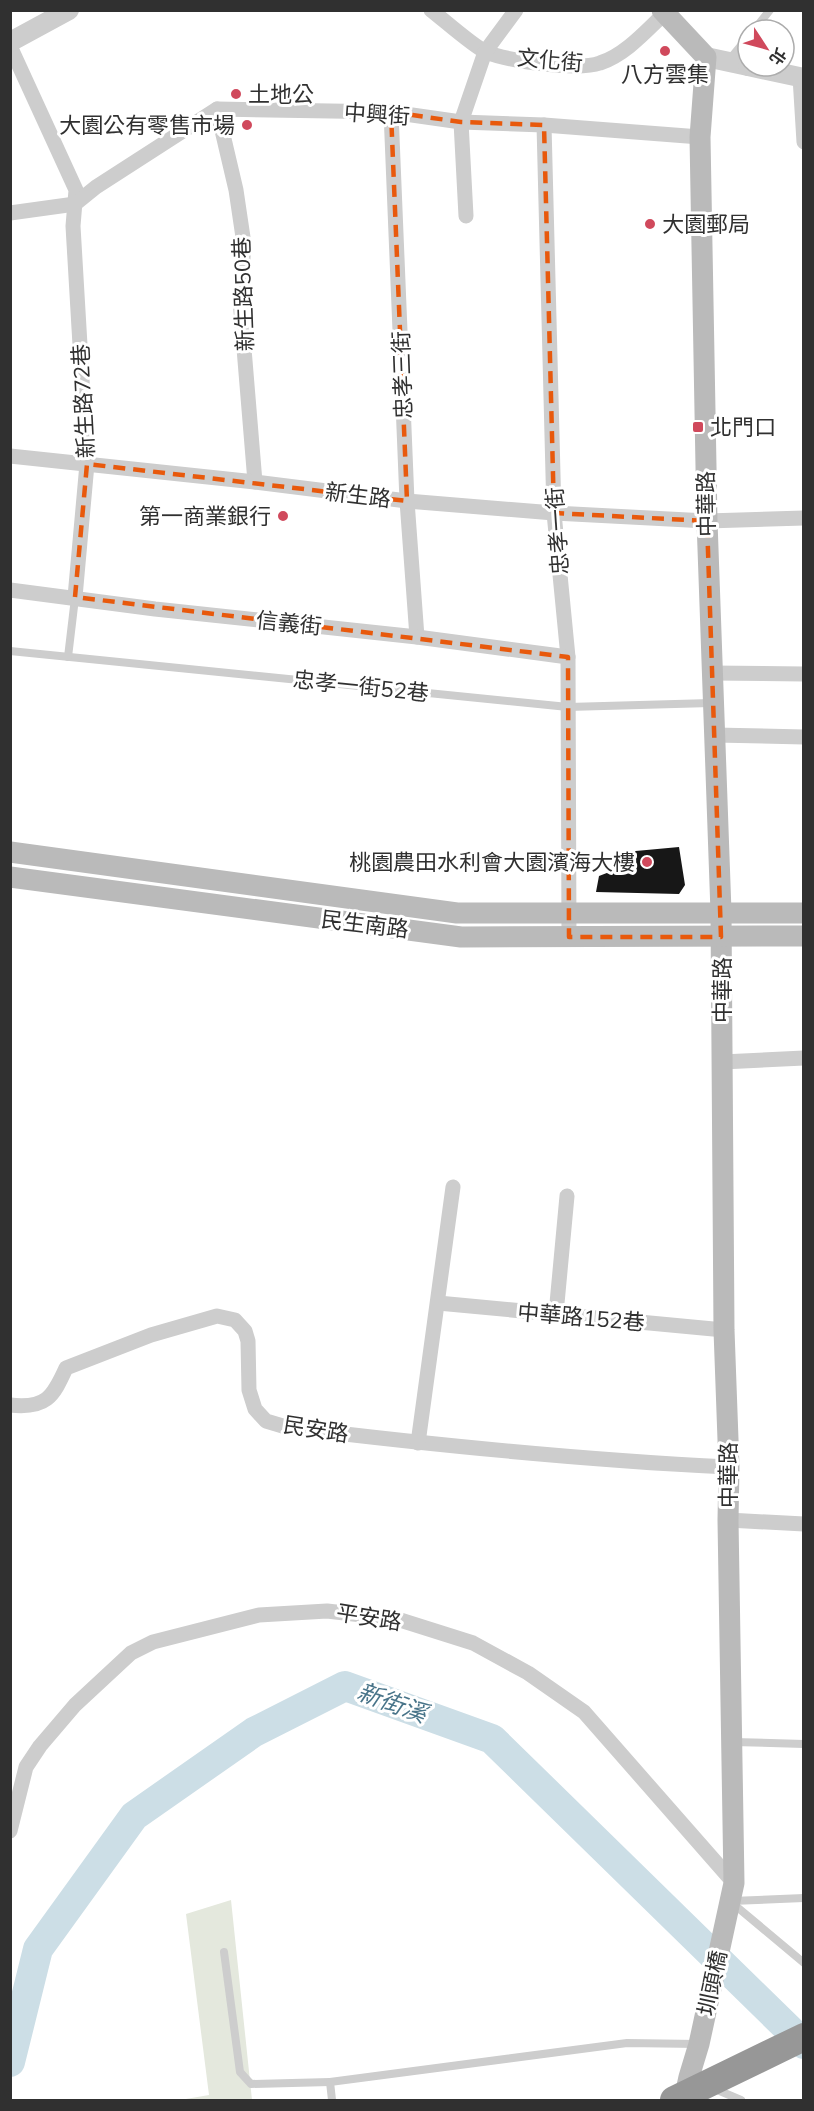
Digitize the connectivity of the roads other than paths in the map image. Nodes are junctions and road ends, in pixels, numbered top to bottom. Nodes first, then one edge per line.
1 (69, 10) edge
2 (431, 10) edge
3 (516, 10) edge
4 (668, 13) edge
5 (10, 44) edge
6 (485, 52) junction
7 (736, 52) edge
8 (706, 57) junction
9 (728, 62) junction
10 (736, 64) edge
11 (802, 78) edge
12 (217, 109) junction
13 (391, 112) junction
14 (461, 122) junction
15 (544, 125) junction
16 (700, 137) junction
17 (804, 142) edge
18 (75, 204) junction
19 (10, 213) edge
20 (466, 216) dead end
21 (10, 456) edge
22 (87, 464) junction
23 (255, 482) junction
24 (407, 501) junction
25 (554, 513) junction
26 (804, 518) edge
27 (707, 521) junction
28 (10, 590) edge
29 (75, 597) junction
30 (417, 637) junction
31 (10, 651) edge
32 (68, 657) junction
33 (568, 657) junction
34 (711, 673) junction
35 (804, 674) edge
36 (712, 703) junction
37 (568, 707) junction
38 (714, 735) junction
39 (804, 737) edge
40 (10, 852) edge
41 (10, 877) edge
42 (569, 912) junction
43 (721, 912) junction
44 (804, 913) edge
45 (804, 936) edge
46 (569, 937) junction
47 (721, 937) junction
48 (804, 1058) edge
49 (722, 1062) junction
50 (453, 1187) dead end
51 (567, 1196) dead end
52 (438, 1303) junction
53 (556, 1314) junction
54 (724, 1330) junction
55 (10, 1405) edge
56 (418, 1443) junction
57 (729, 1467) junction
58 (728, 1520) junction
59 (804, 1524) edge
60 (733, 1742) junction
61 (804, 1744) edge
62 (10, 1831) edge
63 (804, 1898) edge
64 (730, 1902) junction
65 (224, 1952) dead end
66 (804, 1963) edge
67 (804, 2037) edge
68 (699, 2044) junction
69 (330, 2082) junction
70 (682, 2089) edge
71 (332, 2100) edge
72 (684, 2100) edge
73 (741, 2100) edge

1 - 5 street
2 - 6 street, 文化街
3 - 6 street
4 - 6 street, 文化街
4 - 8 main road
5 - 18 street, 新生路72巷
6 - 14 street
7 - 9 lane
8 - 9 street
8 - 16 main road, 中華路
9 - 10 street
11 - 17 street
12 - 13 street, 中興街
12 - 18 street
12 - 23 street, 新生路50巷
13 - 14 street, 中興街
13 - 24 street, 忠孝三街
14 - 15 street, 中興街
14 - 20 street
15 - 16 street, 中興街
15 - 25 street, 忠孝一街
16 - 27 main road, 中華路
18 - 19 street
18 - 22 street, 新生路72巷
21 - 22 street, 新生路
22 - 23 street, 新生路
22 - 29 street, 新生路72巷
23 - 24 street, 新生路
24 - 25 street, 新生路
24 - 30 street, 忠孝三街
25 - 27 street, 新生路
25 - 33 street, 忠孝一街
26 - 27 street, 新生路
27 - 34 main road, 中華路
28 - 29 street, 信義街
29 - 30 street, 信義街
29 - 32 lane
30 - 33 street, 信義街
31 - 32 lane, 忠孝一街52巷
32 - 37 lane, 忠孝一街52巷
33 - 37 street, 忠孝一街
34 - 35 street
34 - 36 main road, 中華路
36 - 37 lane, 忠孝一街52巷
36 - 38 main road, 中華路
37 - 42 street, 忠孝一街
38 - 39 street
38 - 43 main road, 中華路
40 - 42 main road, 民生南路
41 - 46 main road, 民生南路
42 - 43 main road, 民生南路
42 - 46 street, 忠孝一街
43 - 44 main road, 民生南路
43 - 47 main road, 中華路
45 - 47 main road, 民生南路
46 - 47 main road, 民生南路
47 - 49 main road, 中華路
48 - 49 street
49 - 54 main road, 中華路
50 - 52 street
51 - 53 street
52 - 53 street, 中華路152巷
52 - 56 street
53 - 54 street, 中華路152巷
54 - 57 main road, 中華路
55 - 56 street, 民安路
56 - 57 street, 民安路
57 - 58 main road, 中華路
58 - 59 street
58 - 60 main road, 中華路
60 - 61 lane
60 - 64 main road, 中華路
62 - 64 street, 平安路
63 - 64 lane
64 - 66 lane
64 - 68 main road, 圳頭橋
65 - 69 lane
67 - 70 highway, bridge
68 - 69 lane
68 - 70 main road
69 - 71 lane
70 - 72 main road
70 - 73 lane

